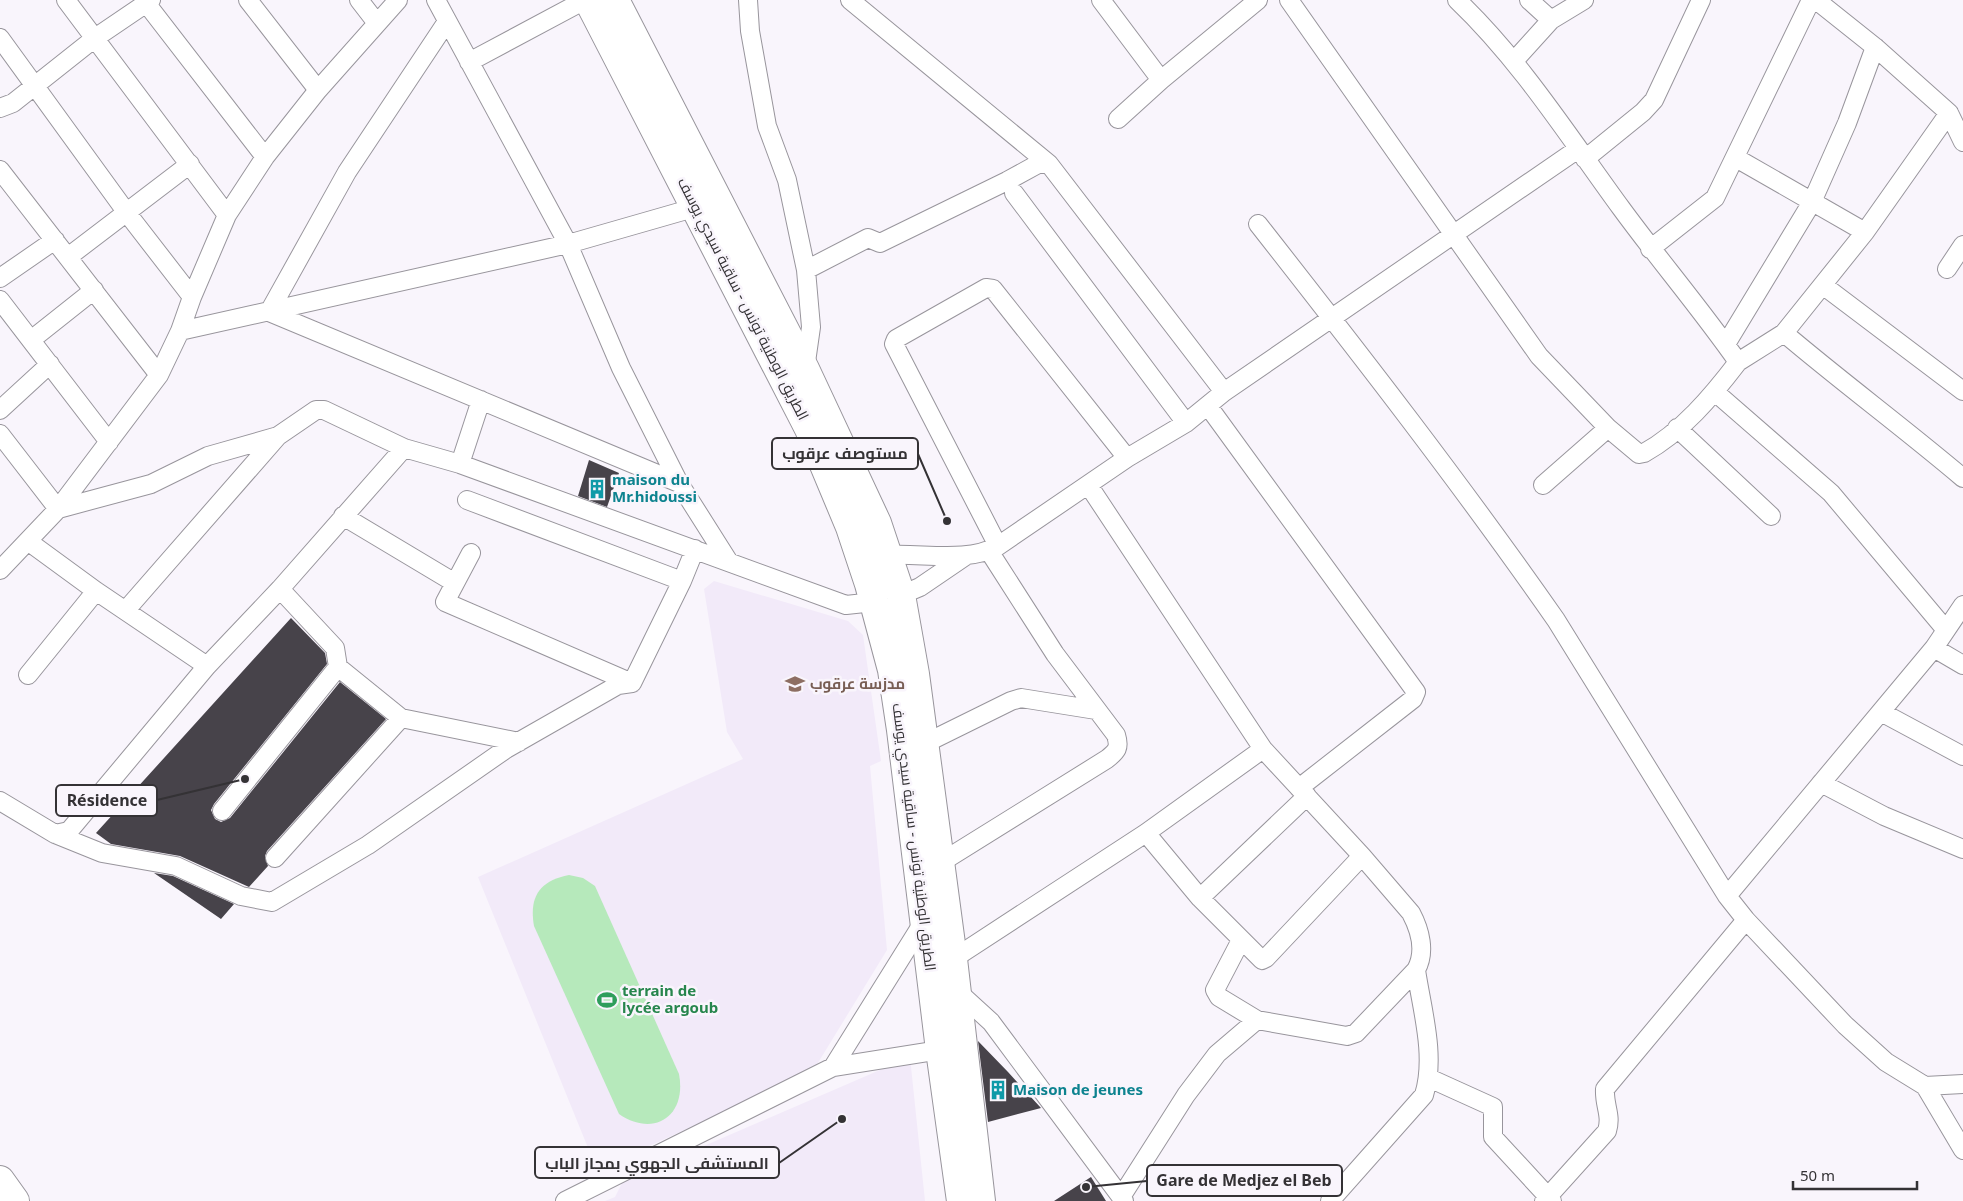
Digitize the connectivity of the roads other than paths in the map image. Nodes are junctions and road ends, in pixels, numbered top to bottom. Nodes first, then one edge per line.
1 (66, 0) edge
2 (248, 0) edge
3 (360, 0) edge
4 (398, 0) edge
5 (436, 0) edge
6 (587, 0) edge
7 (615, 0) edge
8 (748, 0) edge
9 (1101, 0) edge
10 (1258, 0) edge
11 (1289, 0) edge
12 (1457, 0) edge
13 (1529, 0) edge
14 (1584, 0) edge
15 (1701, 0) edge
16 (1811, 0) edge
17 (1816, 0) edge
18 (149, 2) edge
19 (862, 4) edge
20 (1551, 20) junction
21 (376, 22) junction
22 (446, 23) junction
23 (0, 38) edge
24 (95, 38) junction
25 (1875, 47) junction
26 (1514, 61) junction
27 (469, 62) junction
28 (1161, 80) junction
29 (35, 86) junction
30 (318, 90) junction
31 (6, 106) edge
32 (1949, 113) junction
33 (1118, 119) dead end
34 (0, 123) edge
35 (1963, 142) edge
36 (1581, 154) junction
37 (265, 157) junction
38 (1736, 158) junction
39 (190, 164) junction
40 (1049, 164) junction
41 (0, 170) edge
42 (1014, 192) dead end
43 (1812, 202) junction
44 (696, 207) junction
45 (127, 213) junction
46 (227, 215) junction
47 (1258, 224) dead end
48 (1865, 232) junction
49 (1454, 233) junction
50 (55, 240) junction
51 (568, 244) junction
52 (1963, 245) edge
53 (1650, 249) junction
54 (68, 257) junction
55 (1947, 269) dead end
56 (806, 270) junction
57 (0, 278) edge
58 (1824, 286) junction
59 (94, 290) junction
60 (192, 297) junction
61 (0, 300) edge
62 (269, 312) junction
63 (1332, 319) junction
64 (180, 331) junction
65 (1784, 334) junction
66 (31, 340) junction
67 (1726, 344) junction
68 (1738, 362) junction
69 (50, 364) junction
70 (805, 369) junction
71 (159, 375) junction
72 (1963, 391) edge
73 (1224, 392) junction
74 (1715, 392) junction
75 (481, 400) junction
76 (1208, 406) junction
77 (0, 410) edge
78 (1186, 423) junction
79 (1608, 428) junction
80 (1677, 428) junction
81 (0, 434) edge
82 (278, 436) junction
83 (109, 442) junction
84 (404, 448) junction
85 (1127, 458) junction
86 (460, 464) junction
87 (1963, 478) edge
88 (679, 483) junction
89 (1543, 485) dead end
90 (1089, 486) junction
91 (467, 500) dead end
92 (58, 509) junction
93 (343, 516) junction
94 (1770, 516) dead end
95 (29, 542) junction
96 (993, 548) junction
97 (695, 549) junction
98 (471, 553) dead end
99 (889, 555) junction
100 (967, 555) junction
101 (729, 562) junction
102 (1, 566) edge
103 (682, 581) junction
104 (455, 584) junction
105 (280, 589) junction
106 (96, 591) junction
107 (901, 594) junction
108 (874, 602) junction
109 (1963, 605) edge
110 (126, 610) junction
111 (1946, 630) junction
112 (1934, 648) junction
113 (1963, 665) edge
114 (207, 666) junction
115 (338, 667) junction
116 (28, 675) dead end
117 (632, 683) junction
118 (1096, 710) junction
119 (1881, 712) junction
120 (401, 718) junction
121 (923, 740) junction
122 (519, 742) junction
123 (1263, 749) junction
124 (1963, 756) edge
125 (918, 779) junction
126 (1821, 783) junction
127 (1303, 792) junction
128 (0, 801) edge
129 (222, 811) dead end
130 (1146, 833) junction
131 (55, 834) junction
132 (1963, 849) edge
133 (1362, 856) junction
134 (274, 858) dead end
135 (940, 863) junction
136 (1727, 896) junction
137 (1200, 898) junction
138 (1746, 920) junction
139 (924, 921) junction
140 (1240, 940) junction
141 (953, 959) junction
142 (1416, 970) junction
143 (957, 991) junction
144 (1257, 1020) junction
145 (940, 1050) junction
146 (833, 1068) junction
147 (1429, 1078) junction
148 (1963, 1084) edge
149 (1925, 1086) junction
150 (1963, 1150) edge
151 (0, 1180) edge
152 (1122, 1199) edge
153 (1548, 1200) edge
154 (15, 1201) edge
155 (565, 1201) edge
156 (961, 1201) edge
157 (981, 1201) edge
158 (1330, 1201) edge

1 - 24 street
2 - 30 street
3 - 21 street
4 - 21 street
5 - 22 street
6 - 27 street
6 - 44 main road, الطريق الوطنية تونس - ساقية سيدي يوسف
7 - 70 main road, الطريق الوطنية تونس - ساقية سيدي يوسف
8 - 56 street
9 - 28 street
10 - 28 street
11 - 49 street
12 - 26 street
13 - 20 street
14 - 20 street
15 - 36 street
16 - 38 street
17 - 25 street
18 - 24 street
18 - 37 street
19 - 40 street
20 - 26 street
21 - 30 street
22 - 27 street
22 - 62 street
23 - 29 street
24 - 29 street
24 - 39 street
25 - 32 street
25 - 43 street
26 - 36 street
27 - 51 street
28 - 33 street
29 - 31 street
29 - 45 street
30 - 37 street
31 - 34 street
32 - 35 street
32 - 48 street
36 - 49 street
36 - 53 street
37 - 46 street
38 - 43 street
38 - 53 street
39 - 45 street
39 - 46 street
40 - 56 street
40 - 73 street
41 - 50 street
42 - 78 street
43 - 48 street
43 - 67 street
44 - 51 street
44 - 108 main road, الطريق الوطنية تونس - ساقية سيدي يوسف
45 - 54 street
45 - 60 street
46 - 60 street
47 - 63 street
48 - 58 street
49 - 63 street
49 - 79 street
50 - 54 street
50 - 57 street
51 - 62 street
51 - 88 street
52 - 55 street
53 - 67 street
54 - 59 street
56 - 70 street
58 - 65 street
58 - 72 street
59 - 66 street
59 - 71 street
60 - 64 street
61 - 66 street
62 - 64 street
62 - 75 street
63 - 73 street
63 - 136 street
64 - 71 street
65 - 68 street
65 - 87 street
66 - 69 street
67 - 68 street
68 - 74 street
69 - 77 street
69 - 83 street
70 - 99 main road, الطريق الوطنية تونس - ساقية سيدي يوسف
71 - 83 street
73 - 76 street
74 - 80 street
74 - 111 street
75 - 86 street
75 - 88 street
76 - 78 street
76 - 127 street
78 - 85 street
79 - 80 street
79 - 89 street
80 - 94 street
81 - 92 street
82 - 84 street
82 - 92 street
82 - 110 street
83 - 92 street
84 - 86 street
84 - 93 street
85 - 90 street
85 - 96 street
86 - 97 street
88 - 101 street
90 - 96 street
90 - 123 street
91 - 103 street
92 - 95 street
93 - 104 street
93 - 105 street
95 - 102 street
95 - 106 street
96 - 100 street
96 - 118 street
97 - 101 street
97 - 103 street
98 - 104 street
99 - 100 street
99 - 107 main road, الطريق الوطنية تونس - ساقية سيدي يوسف
100 - 107 street
101 - 108 street
103 - 117 street
104 - 117 street
105 - 114 street
105 - 115 street
106 - 110 street
106 - 116 street
107 - 121 main road, الطريق الوطنية تونس - ساقية سيدي يوسف
108 - 125 main road, الطريق الوطنية تونس - ساقية سيدي يوسف
109 - 111 street
110 - 114 street
111 - 112 street
112 - 113 street
112 - 119 street
114 - 131 street
115 - 120 street
115 - 129 street
117 - 122 street
118 - 121 street
118 - 135 street
119 - 124 street
119 - 126 street
120 - 122 street
120 - 134 street
121 - 125 main road, الطريق الوطنية تونس - ساقية سيدي يوسف
122 - 131 street
123 - 127 street
123 - 130 street
125 - 135 main road, الطريق الوطنية تونس - ساقية سيدي يوسف
125 - 139 main road, الطريق الوطنية تونس - ساقية سيدي يوسف
126 - 132 street
126 - 136 street
127 - 133 street
127 - 137 street
128 - 131 street
130 - 137 street
130 - 141 street
133 - 140 street
133 - 142 street
135 - 141 main road, الطريق الوطنية تونس - ساقية سيدي يوسف
136 - 138 street
137 - 140 street
138 - 149 street
138 - 153 street
139 - 145 main road, الطريق الوطنية تونس - ساقية سيدي يوسف
139 - 146 street
140 - 144 street
141 - 143 main road, الطريق الوطنية تونس - ساقية سيدي يوسف
142 - 144 street
142 - 147 street
143 - 152 street
143 - 157 main road, الطريق الوطنية تونس - ساقية سيدي يوسف
144 - 152 street
145 - 146 street
145 - 156 main road, الطريق الوطنية تونس - ساقية سيدي يوسف
146 - 155 street
147 - 153 street
147 - 158 street
148 - 149 street
149 - 150 street
151 - 154 main road

